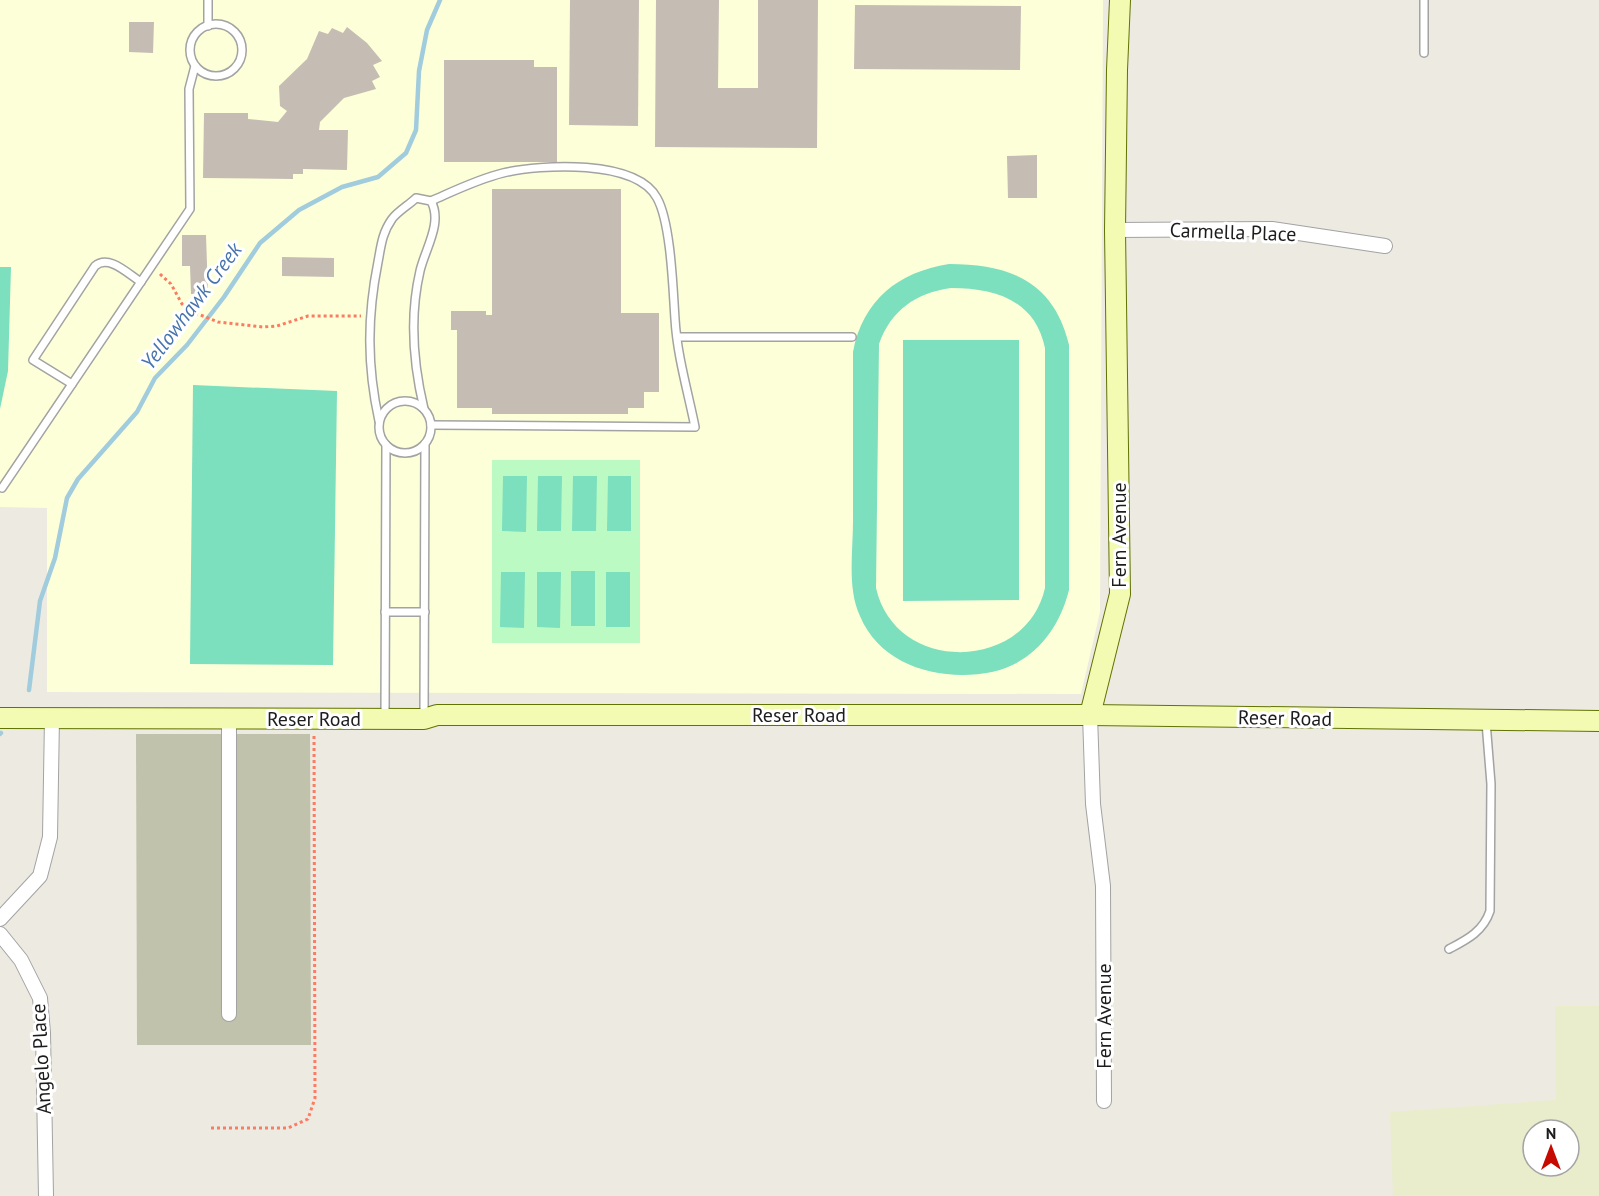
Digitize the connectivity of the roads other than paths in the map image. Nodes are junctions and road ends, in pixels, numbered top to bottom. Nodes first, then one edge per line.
1 (208, 0) edge
2 (1120, 0) edge
3 (1424, 0) edge
4 (208, 26) junction
5 (1424, 53) dead end
6 (195, 66) junction
7 (431, 201) junction
8 (1115, 230) junction
9 (1385, 246) dead end
10 (141, 282) junction
11 (678, 338) junction
12 (852, 338) dead end
13 (72, 384) junction
14 (424, 409) junction
15 (379, 421) junction
16 (432, 425) junction
17 (424, 444) junction
18 (386, 445) junction
19 (2, 488) dead end
20 (385, 612) junction
21 (424, 612) junction
22 (1090, 715) junction
23 (0, 718) edge
24 (52, 718) junction
25 (230, 718) junction
26 (385, 719) junction
27 (424, 719) junction
28 (1599, 721) edge
29 (1486, 722) junction
30 (0, 919) edge
31 (0, 934) edge
32 (1449, 949) dead end
33 (230, 1014) dead end
34 (1104, 1101) dead end
35 (46, 1196) edge

1 - 4 lane
2 - 8 main road, Fern Avenue
3 - 5 lane
4 - 6 lane
4 - 6 lane
6 - 10 lane
7 - 11 lane
7 - 14 lane
7 - 15 lane
8 - 9 street, Carmella Place
8 - 22 main road, Fern Avenue
10 - 13 lane
10 - 13 lane
11 - 12 lane
11 - 16 lane
13 - 19 lane
14 - 15 lane
14 - 16 lane
15 - 18 lane
16 - 17 lane
17 - 18 lane
17 - 21 lane
18 - 20 lane
20 - 21 lane
20 - 26 lane
21 - 27 lane
22 - 27 main road, Reser Road
22 - 29 main road, Reser Road
22 - 34 street, Fern Avenue
23 - 24 main road, Reser Road
24 - 25 main road, Reser Road
24 - 30 street
25 - 26 main road, Reser Road
25 - 33 street
26 - 27 main road, Reser Road
28 - 29 main road, Reser Road
29 - 32 lane
31 - 35 street, Angelo Place

